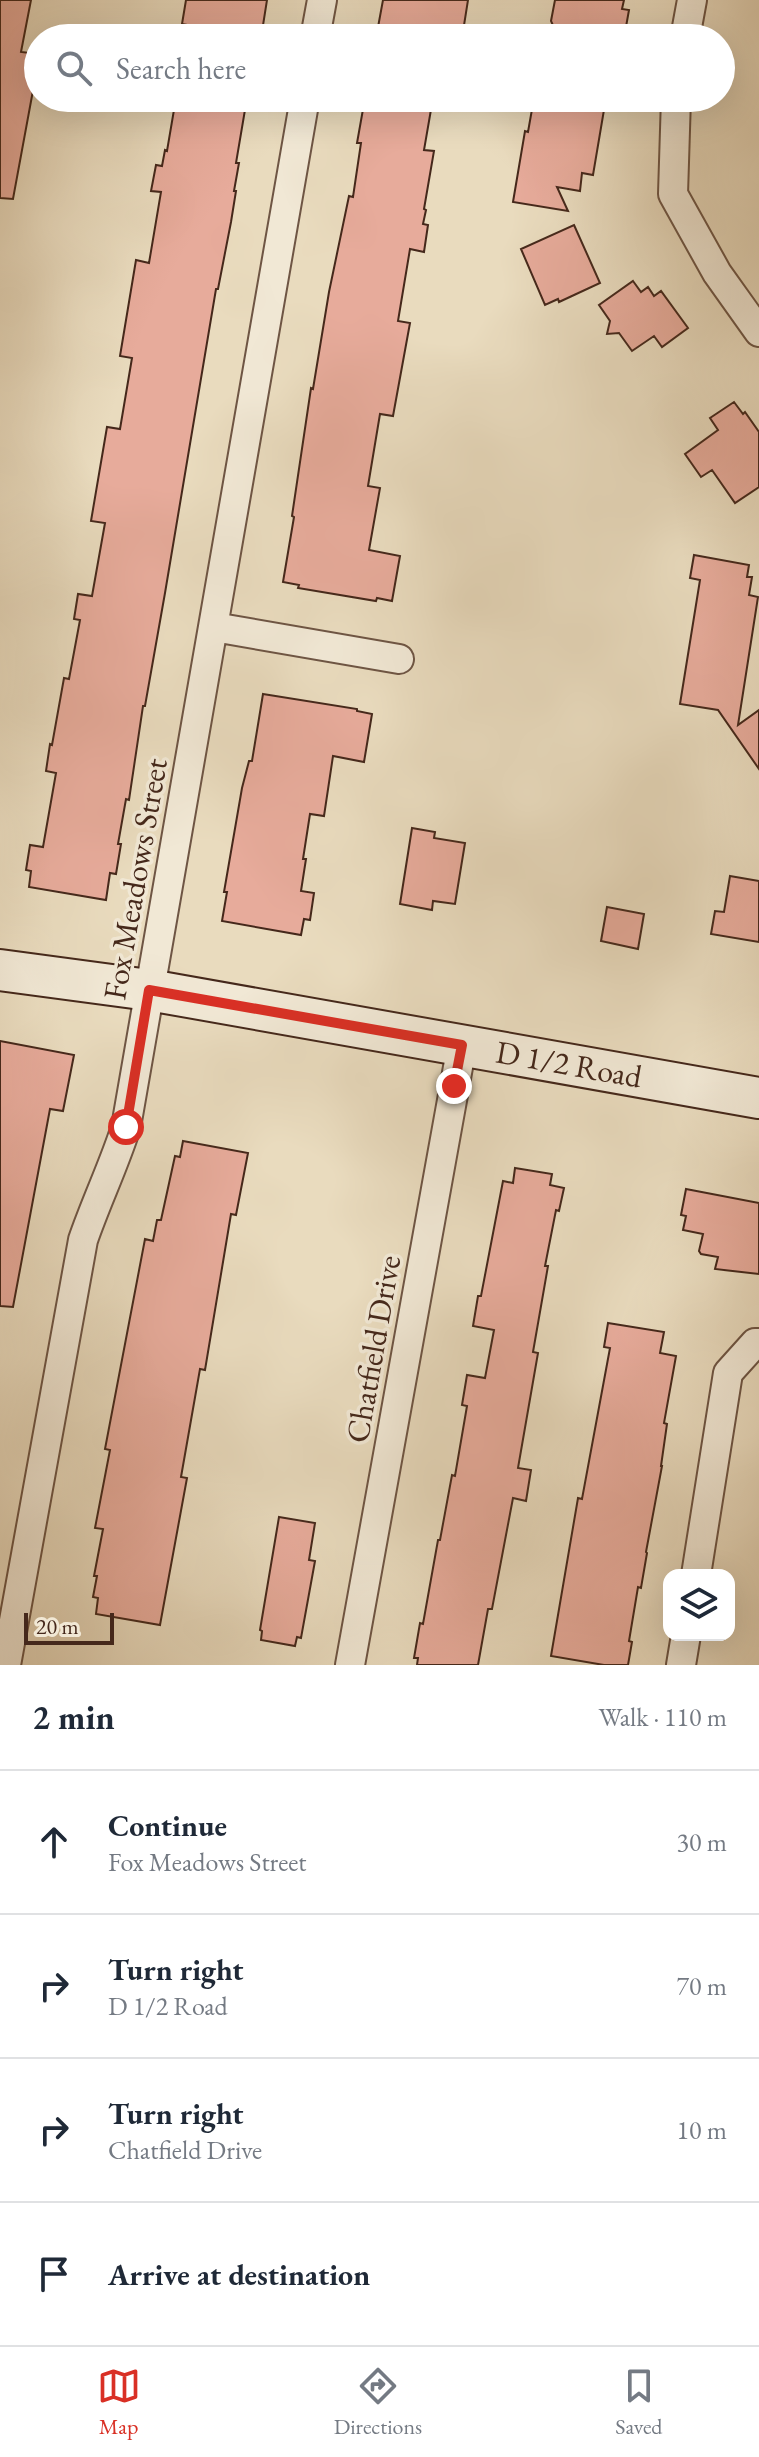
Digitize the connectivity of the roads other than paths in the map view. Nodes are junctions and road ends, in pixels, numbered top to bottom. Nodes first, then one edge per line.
1 (322, 0) edge
2 (692, 0) edge
3 (318, 24) edge
4 (688, 24) edge
5 (303, 112) edge
6 (676, 112) edge
7 (759, 332) edge
8 (214, 627) junction
9 (399, 659) dead end
10 (0, 970) edge
11 (149, 990) junction
12 (462, 1045) junction
13 (759, 1098) edge
14 (759, 1343) edge
15 (697, 1569) edge
16 (685, 1641) edge
17 (6, 1665) edge
18 (350, 1665) edge
19 (681, 1665) edge

1 - 3 street
2 - 4 street
5 - 8 street, Fox Meadows Street
6 - 7 street
8 - 9 street
8 - 11 street, Fox Meadows Street
10 - 11 main road, D 1/2 Road
11 - 12 main road, D 1/2 Road
11 - 17 street, Fox Meadows Street
12 - 13 main road, D 1/2 Road
12 - 18 street, Chatfield Drive
14 - 15 street
16 - 19 street

